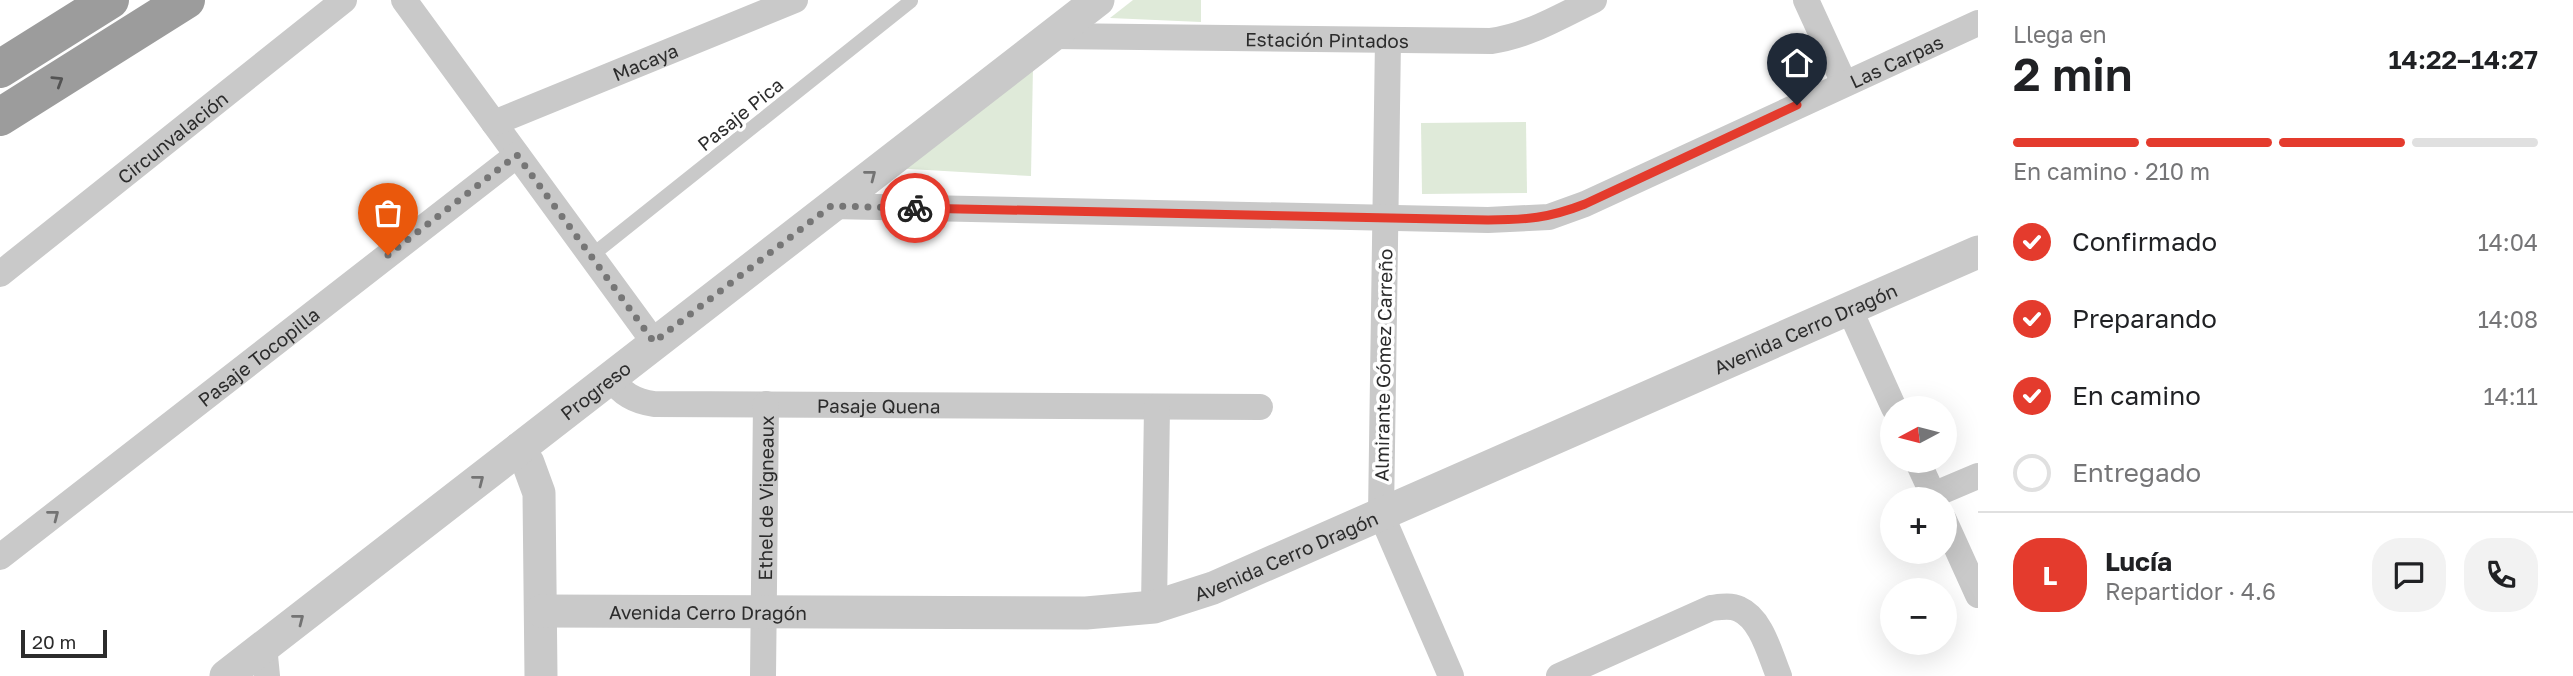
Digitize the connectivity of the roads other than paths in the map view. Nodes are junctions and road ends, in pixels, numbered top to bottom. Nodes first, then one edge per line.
1 (110, 0) edge
2 (186, 0) edge
3 (344, 0) edge
4 (795, 0) edge
5 (1098, 0) edge
6 (1594, 0) edge
7 (1806, 0) edge
8 (911, 1) edge
9 (412, 2) edge
10 (1978, 23) edge
11 (1052, 36) junction
12 (1388, 40) junction
13 (0, 69) edge
14 (1844, 83) junction
15 (0, 117) edge
16 (494, 123) junction
17 (517, 155) junction
18 (831, 206) junction
19 (1385, 218) junction
20 (1978, 252) edge
21 (592, 256) junction
22 (0, 274) edge
23 (1849, 308) junction
24 (654, 342) junction
25 (610, 377) junction
26 (1889, 396) edge
27 (766, 404) junction
28 (1157, 407) junction
29 (1260, 407) dead end
30 (519, 449) junction
31 (1978, 476) edge
32 (1955, 487) edge
33 (1381, 514) junction
34 (1957, 549) edge
35 (0, 557) edge
36 (1978, 595) edge
37 (1154, 607) junction
38 (542, 611) junction
39 (764, 612) junction
40 (266, 661) edge
41 (226, 676) edge
42 (541, 676) edge
43 (763, 676) edge
44 (1451, 676) edge
45 (1559, 676) edge
46 (1779, 676) edge

1 - 13 highway
15 -> 2 highway
3 - 22 street, Circunvalación
4 - 16 street, Macaya
5 - 11 street, Progreso
6 - 12 street, Estación Pintados
7 - 14 street
8 - 21 lane, Pasaje Pica
9 - 16 street
10 - 14 street, Las Carpas
11 - 12 street, Estación Pintados
18 -> 11 street, Progreso
12 - 19 street, Almirante Gómez Carreño
14 - 19 street, Las Carpas
16 - 17 street
17 - 21 street
35 -> 17 street, Pasaje Tocopilla
18 - 19 street, Las Carpas
18 - 24 street, Progreso
19 - 33 street, Almirante Gómez Carreño
20 - 23 street, Avenida Cerro Dragón
21 - 24 street
23 - 26 street
23 - 33 street, Avenida Cerro Dragón
24 - 25 street, Progreso
25 - 27 street, Pasaje Quena
25 - 30 street, Progreso
27 - 28 street, Pasaje Quena
27 - 39 street, Ethel de Vigneaux
28 - 29 street, Pasaje Quena
28 - 37 street
30 - 38 street
40 -> 30 street, Progreso
31 - 32 street
33 - 37 street, Avenida Cerro Dragón
33 - 44 street, Almirante Gómez Carreño
34 - 36 street
37 - 39 street, Avenida Cerro Dragón
38 - 39 street, Avenida Cerro Dragón
38 - 42 street
39 - 43 street, Ethel de Vigneaux
40 - 41 street, Progreso
45 - 46 street

